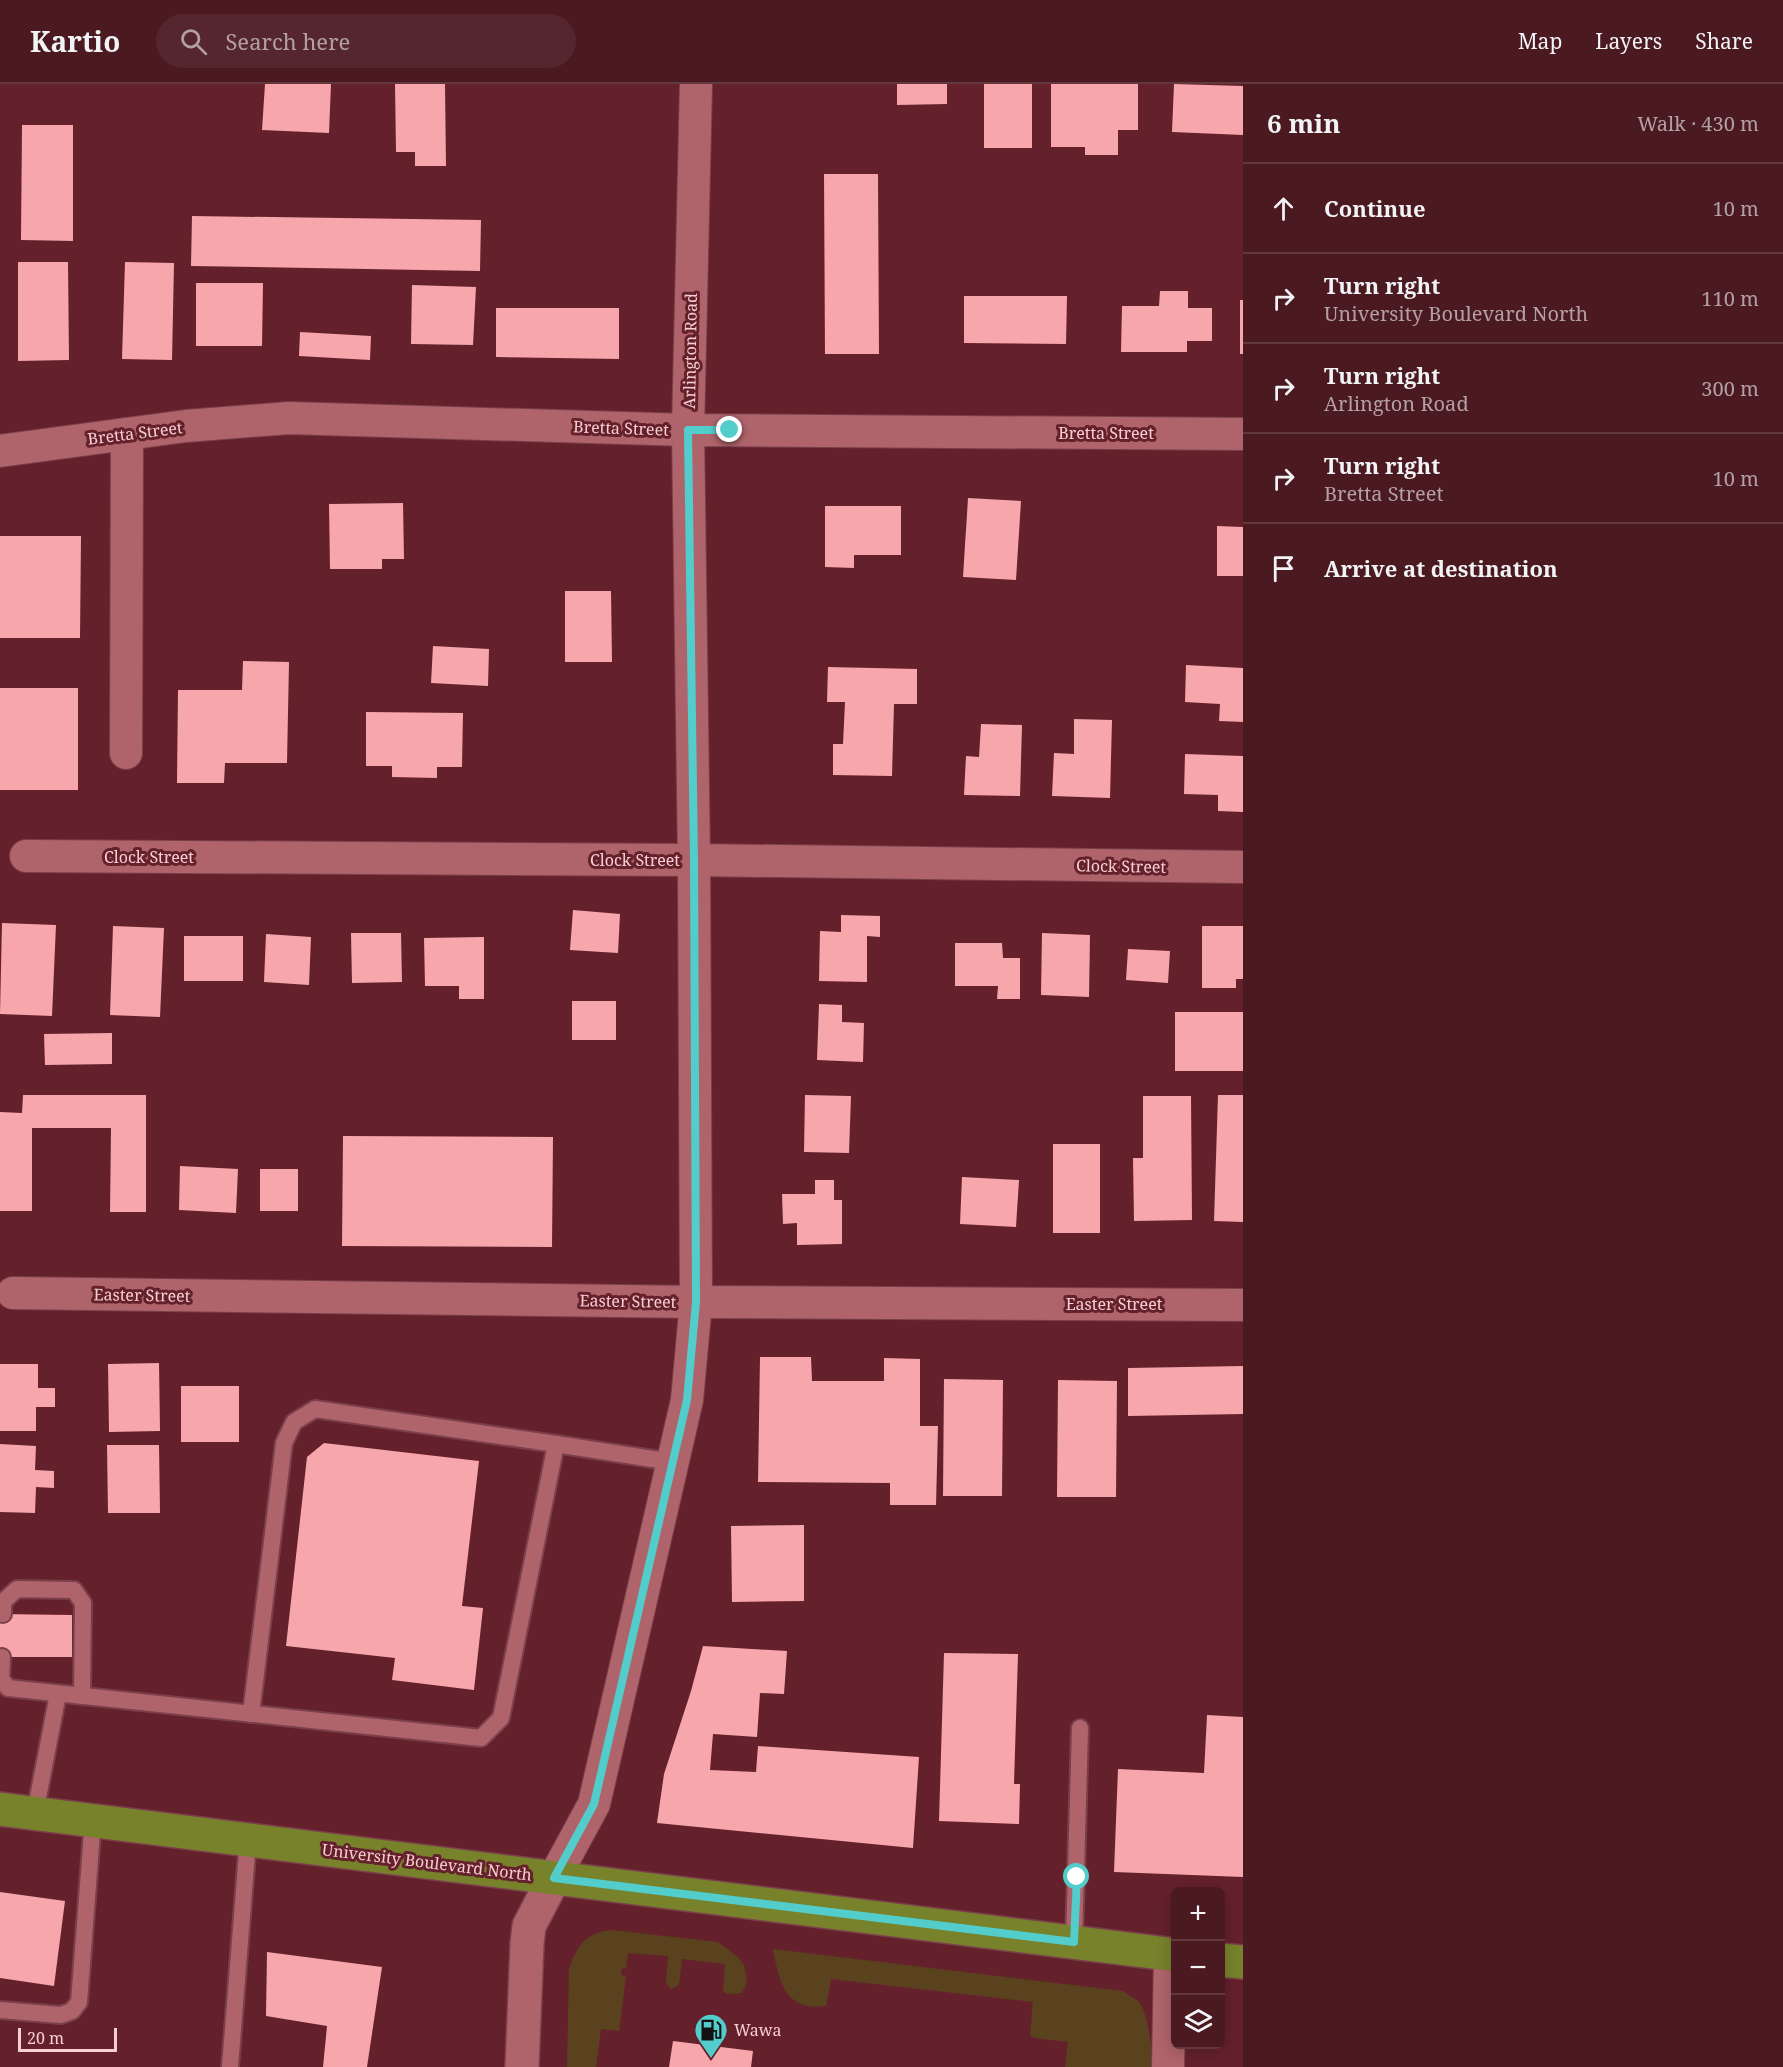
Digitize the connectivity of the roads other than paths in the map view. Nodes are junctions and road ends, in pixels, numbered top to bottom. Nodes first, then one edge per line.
1 (696, 84) edge
2 (688, 430) junction
3 (127, 434) junction
4 (1243, 434) edge
5 (0, 451) edge
6 (126, 753) dead end
7 (26, 856) dead end
8 (694, 860) junction
9 (1243, 867) edge
10 (13, 1293) dead end
11 (696, 1302) junction
12 (1243, 1305) edge
13 (556, 1444) junction
14 (672, 1462) junction
15 (3, 1614) dead end
16 (2, 1657) dead end
17 (58, 1694) junction
18 (82, 1696) junction
19 (251, 1714) junction
20 (1080, 1728) dead end
21 (0, 1809) edge
22 (35, 1813) junction
23 (93, 1820) junction
24 (248, 1840) junction
25 (554, 1878) junction
26 (1074, 1942) junction
27 (1171, 1954) edge
28 (1225, 1960) edge
29 (1243, 1962) edge
30 (1171, 1995) edge
31 (0, 2010) edge
32 (230, 2067) edge
33 (522, 2067) edge
34 (1168, 2067) edge

1 - 2 street, Arlington Road
2 - 3 street, Bretta Street
2 - 4 street, Bretta Street
2 - 8 street, Arlington Road
3 - 5 street, Bretta Street
3 - 6 street
7 - 8 street, Clock Street
8 - 9 street, Clock Street
8 - 11 street, Arlington Road
10 - 11 street, Easter Street
11 - 12 street, Easter Street
11 - 14 street, Arlington Road
13 - 14 lane
13 - 19 lane
13 - 19 lane
14 - 25 street, Arlington Road
15 - 18 lane
16 - 17 lane
17 - 18 lane
17 - 22 lane
18 - 19 lane
20 - 26 lane
21 - 22 main road, University Boulevard North
22 - 23 main road, University Boulevard North
23 - 24 main road, University Boulevard North
23 - 31 lane
24 - 25 main road, University Boulevard North
24 - 32 lane
25 - 26 main road, University Boulevard North
25 - 33 main road, Arlington Road
26 - 27 main road, University Boulevard North
28 - 29 main road
30 - 34 street

